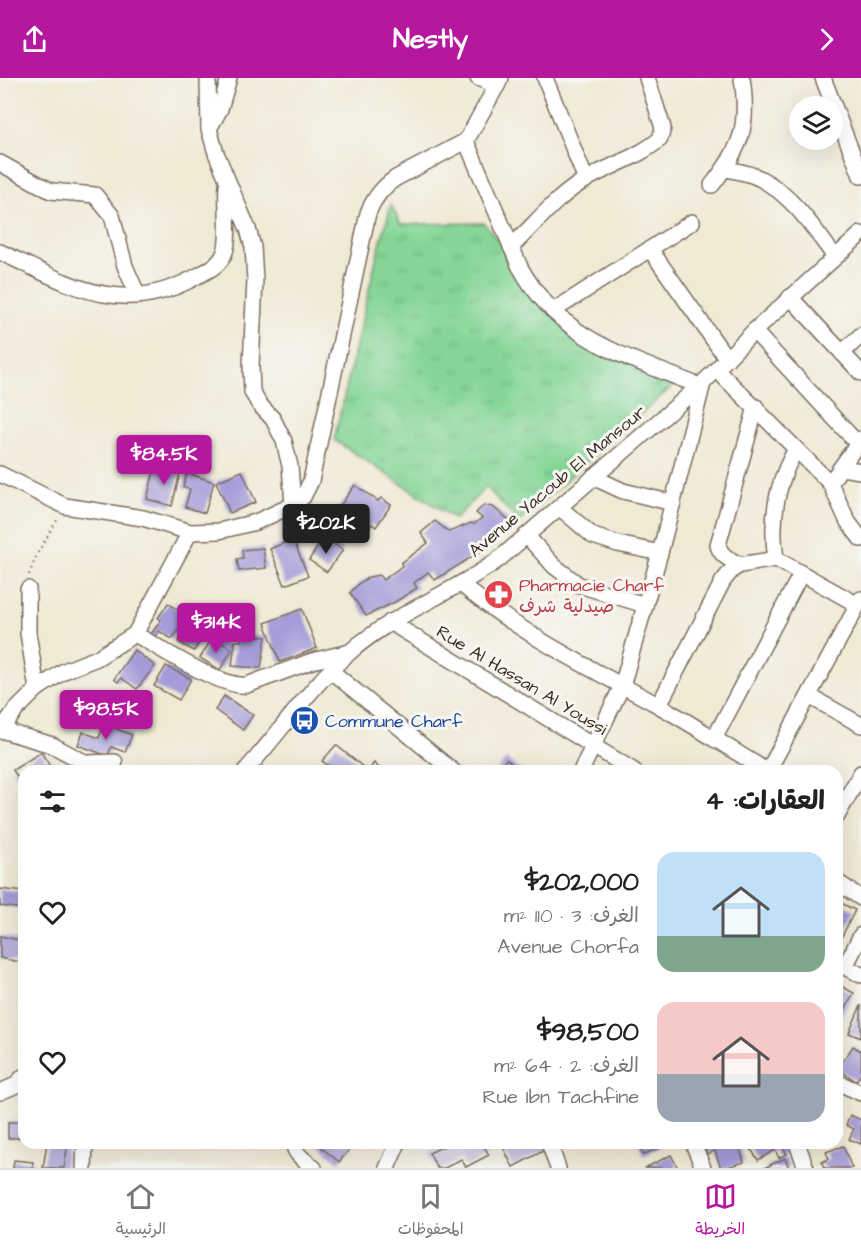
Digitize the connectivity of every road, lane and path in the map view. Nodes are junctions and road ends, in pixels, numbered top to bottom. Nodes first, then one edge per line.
1 (208, 78) edge
2 (229, 78) edge
3 (478, 78) edge
4 (545, 78) edge
5 (647, 78) edge
6 (742, 78) edge
7 (823, 78) edge
8 (499, 82) edge
9 (209, 129) junction
10 (466, 141) junction
11 (855, 145) edge
12 (0, 163) edge
13 (725, 169) junction
14 (861, 176) edge
15 (586, 180) junction
16 (227, 182) junction
17 (712, 185) dead end
18 (692, 222) dead end
19 (861, 234) edge
20 (511, 247) junction
21 (650, 249) junction
22 (0, 252) edge
23 (835, 257) junction
24 (138, 296) junction
25 (790, 297) junction
26 (553, 311) junction
27 (754, 331) junction
28 (861, 335) edge
29 (842, 353) junction
30 (722, 364) junction
31 (861, 373) edge
32 (701, 384) junction
33 (756, 407) junction
34 (859, 441) edge
35 (796, 449) junction
36 (841, 468) junction
37 (861, 471) edge
38 (0, 474) edge
39 (593, 477) junction
40 (830, 483) junction
41 (673, 503) junction
42 (294, 505) junction
43 (65, 506) junction
44 (559, 507) junction
45 (190, 532) junction
46 (527, 536) junction
47 (861, 539) edge
48 (660, 553) junction
49 (776, 560) junction
50 (740, 565) junction
51 (801, 574) junction
52 (461, 584) junction
53 (28, 589) joint
54 (860, 602) edge
55 (645, 605) junction
56 (390, 622) junction
57 (135, 634) junction
58 (350, 652) junction
59 (331, 671) junction
60 (622, 686) junction
61 (36, 689) junction
62 (809, 696) junction
63 (659, 705) junction
64 (861, 725) edge
65 (0, 730) edge
66 (714, 739) junction
67 (594, 747) junction
68 (115, 762) dead end
69 (250, 765) edge
70 (446, 765) edge
71 (584, 765) edge
72 (624, 765) edge
73 (757, 765) edge
74 (770, 765) edge
75 (861, 773) edge
76 (843, 805) edge
77 (843, 886) edge
78 (861, 898) edge
79 (861, 935) edge
80 (843, 962) edge
81 (843, 966) edge
82 (861, 975) edge
83 (18, 1082) edge
84 (843, 1085) edge
85 (0, 1092) edge
86 (861, 1093) edge
87 (85, 1149) edge
88 (294, 1149) edge
89 (397, 1149) edge
90 (551, 1149) edge
91 (695, 1149) edge
92 (798, 1149) edge
93 (394, 1165) edge
94 (84, 1168) edge
95 (314, 1168) edge
96 (558, 1168) edge
97 (703, 1168) edge
98 (806, 1168) edge

1 - 9 street
2 - 9 street
3 - 8 street
4 - 15 street
5 - 15 street
6 - 13 street
7 - 11 street
8 - 10 street
9 - 16 street
10 - 20 street
10 - 42 street
11 - 14 street
12 - 24 street
13 - 17 street
13 - 23 street
15 - 20 street
16 - 24 street
16 - 42 street
18 - 21 street
19 - 23 street, Avenue Yacoub El Mansour
20 - 26 street
21 - 26 street
21 - 30 street
22 - 24 street
23 - 25 street, Avenue Yacoub El Mansour
25 - 27 street, Avenue Yacoub El Mansour
25 - 29 street
26 - 32 street
27 - 30 street, Avenue Yacoub El Mansour
27 - 34 street
28 - 29 street
29 - 31 street
30 - 32 street, Avenue Yacoub El Mansour
30 - 33 street
32 - 39 street, Avenue Yacoub El Mansour
32 - 41 street
33 - 35 street
33 - 50 street
34 - 36 street
35 - 40 street
35 - 49 street
36 - 37 street
36 - 40 street
38 - 43 street
39 - 41 street
39 - 44 street, Avenue Yacoub El Mansour
40 - 47 street
41 - 48 street
42 - 45 street
43 - 45 street
43 - 53 path
44 - 46 street, Avenue Yacoub El Mansour
44 - 48 street
45 - 57 street
46 - 52 street, Avenue Yacoub El Mansour
46 - 55 street
48 - 55 street
49 - 50 street
49 - 51 street
50 - 63 street
51 - 54 street
51 - 66 street
52 - 56 street, Avenue Yacoub El Mansour
52 - 60 street
53 - 61 street
54 - 62 street
55 - 60 street
56 - 58 street, Avenue Yacoub El Mansour
56 - 67 street, Rue Al Hassan Al Youssi
57 - 58 street
57 - 61 street
58 - 59 street, Avenue Yacoub El Mansour
59 - 69 street, Avenue Yacoub El Mansour
59 - 70 street
60 - 63 street
60 - 67 street
61 - 65 street
62 - 64 street
62 - 74 street
63 - 66 street
65 - 68 street
66 - 73 street
67 - 71 street
67 - 72 street, Rue Al Hassan Al Youssi
75 - 76 street
77 - 78 street
79 - 80 street
81 - 82 street
83 - 85 street
84 - 86 street
87 - 94 street
88 - 95 street
89 - 93 street
90 - 96 street
91 - 97 street
92 - 98 street

